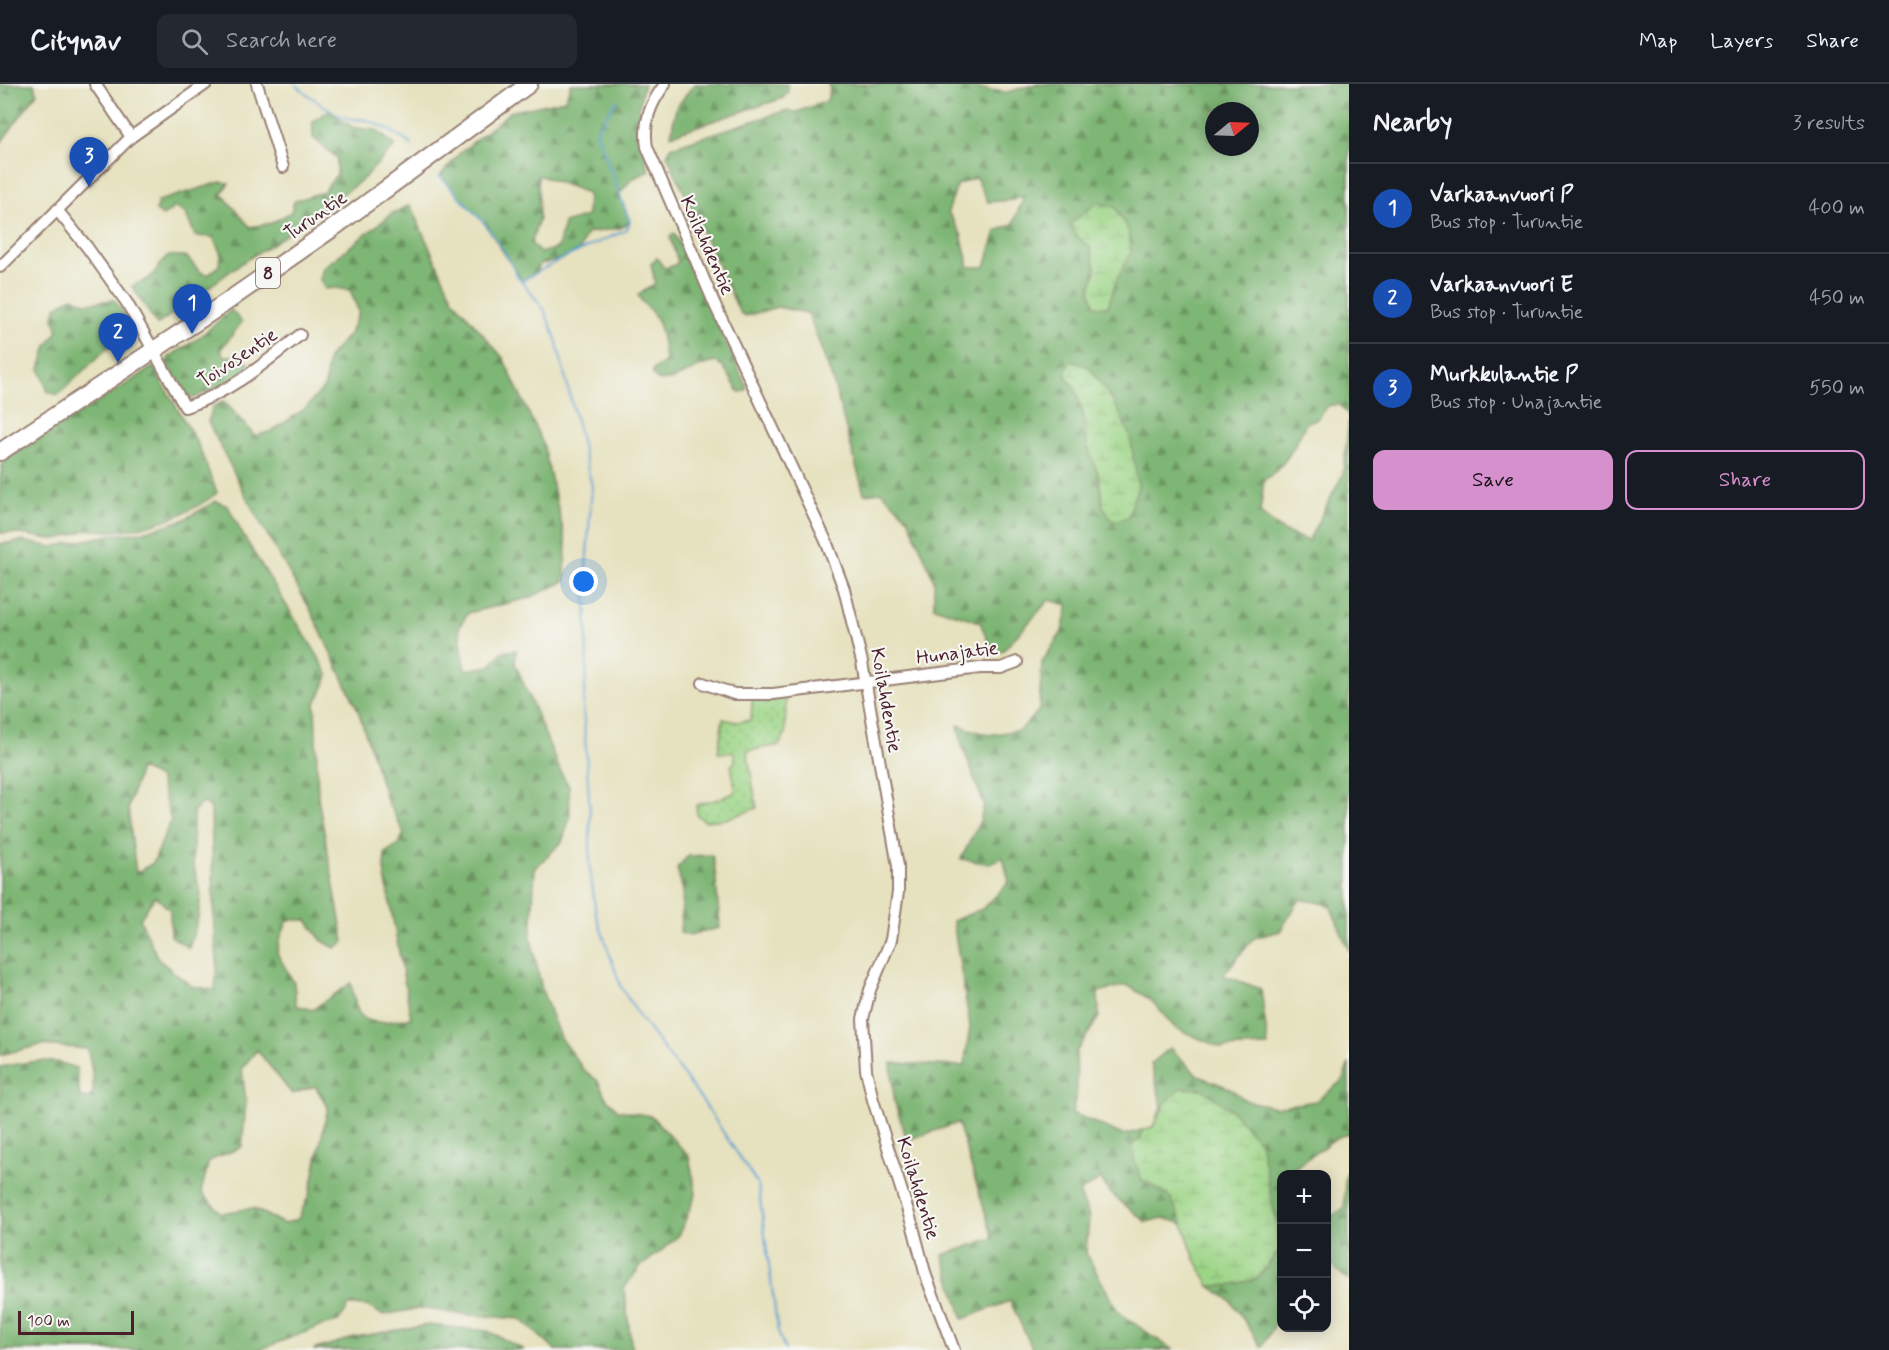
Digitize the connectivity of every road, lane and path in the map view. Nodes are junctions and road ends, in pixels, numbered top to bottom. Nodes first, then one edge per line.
1 (95, 84) edge
2 (206, 84) edge
3 (257, 84) edge
4 (529, 84) edge
5 (665, 84) edge
6 (131, 137) junction
7 (283, 167) dead end
8 (57, 210) junction
9 (0, 267) edge
10 (300, 335) dead end
11 (153, 351) junction
12 (0, 452) edge
13 (1017, 662) dead end
14 (866, 681) junction
15 (703, 683) dead end
16 (954, 1350) edge

1 - 6 street
2 - 6 street
3 - 7 street
4 - 11 highway, Turuntie / 8
5 - 14 street, Koilahdentie
6 - 8 street
8 - 9 street
8 - 11 street
10 - 11 street, Toivosentie
11 - 12 highway, Turuntie / 8
13 - 14 street, Hunajatie
14 - 15 street, Hunajatie
14 - 16 street, Koilahdentie

